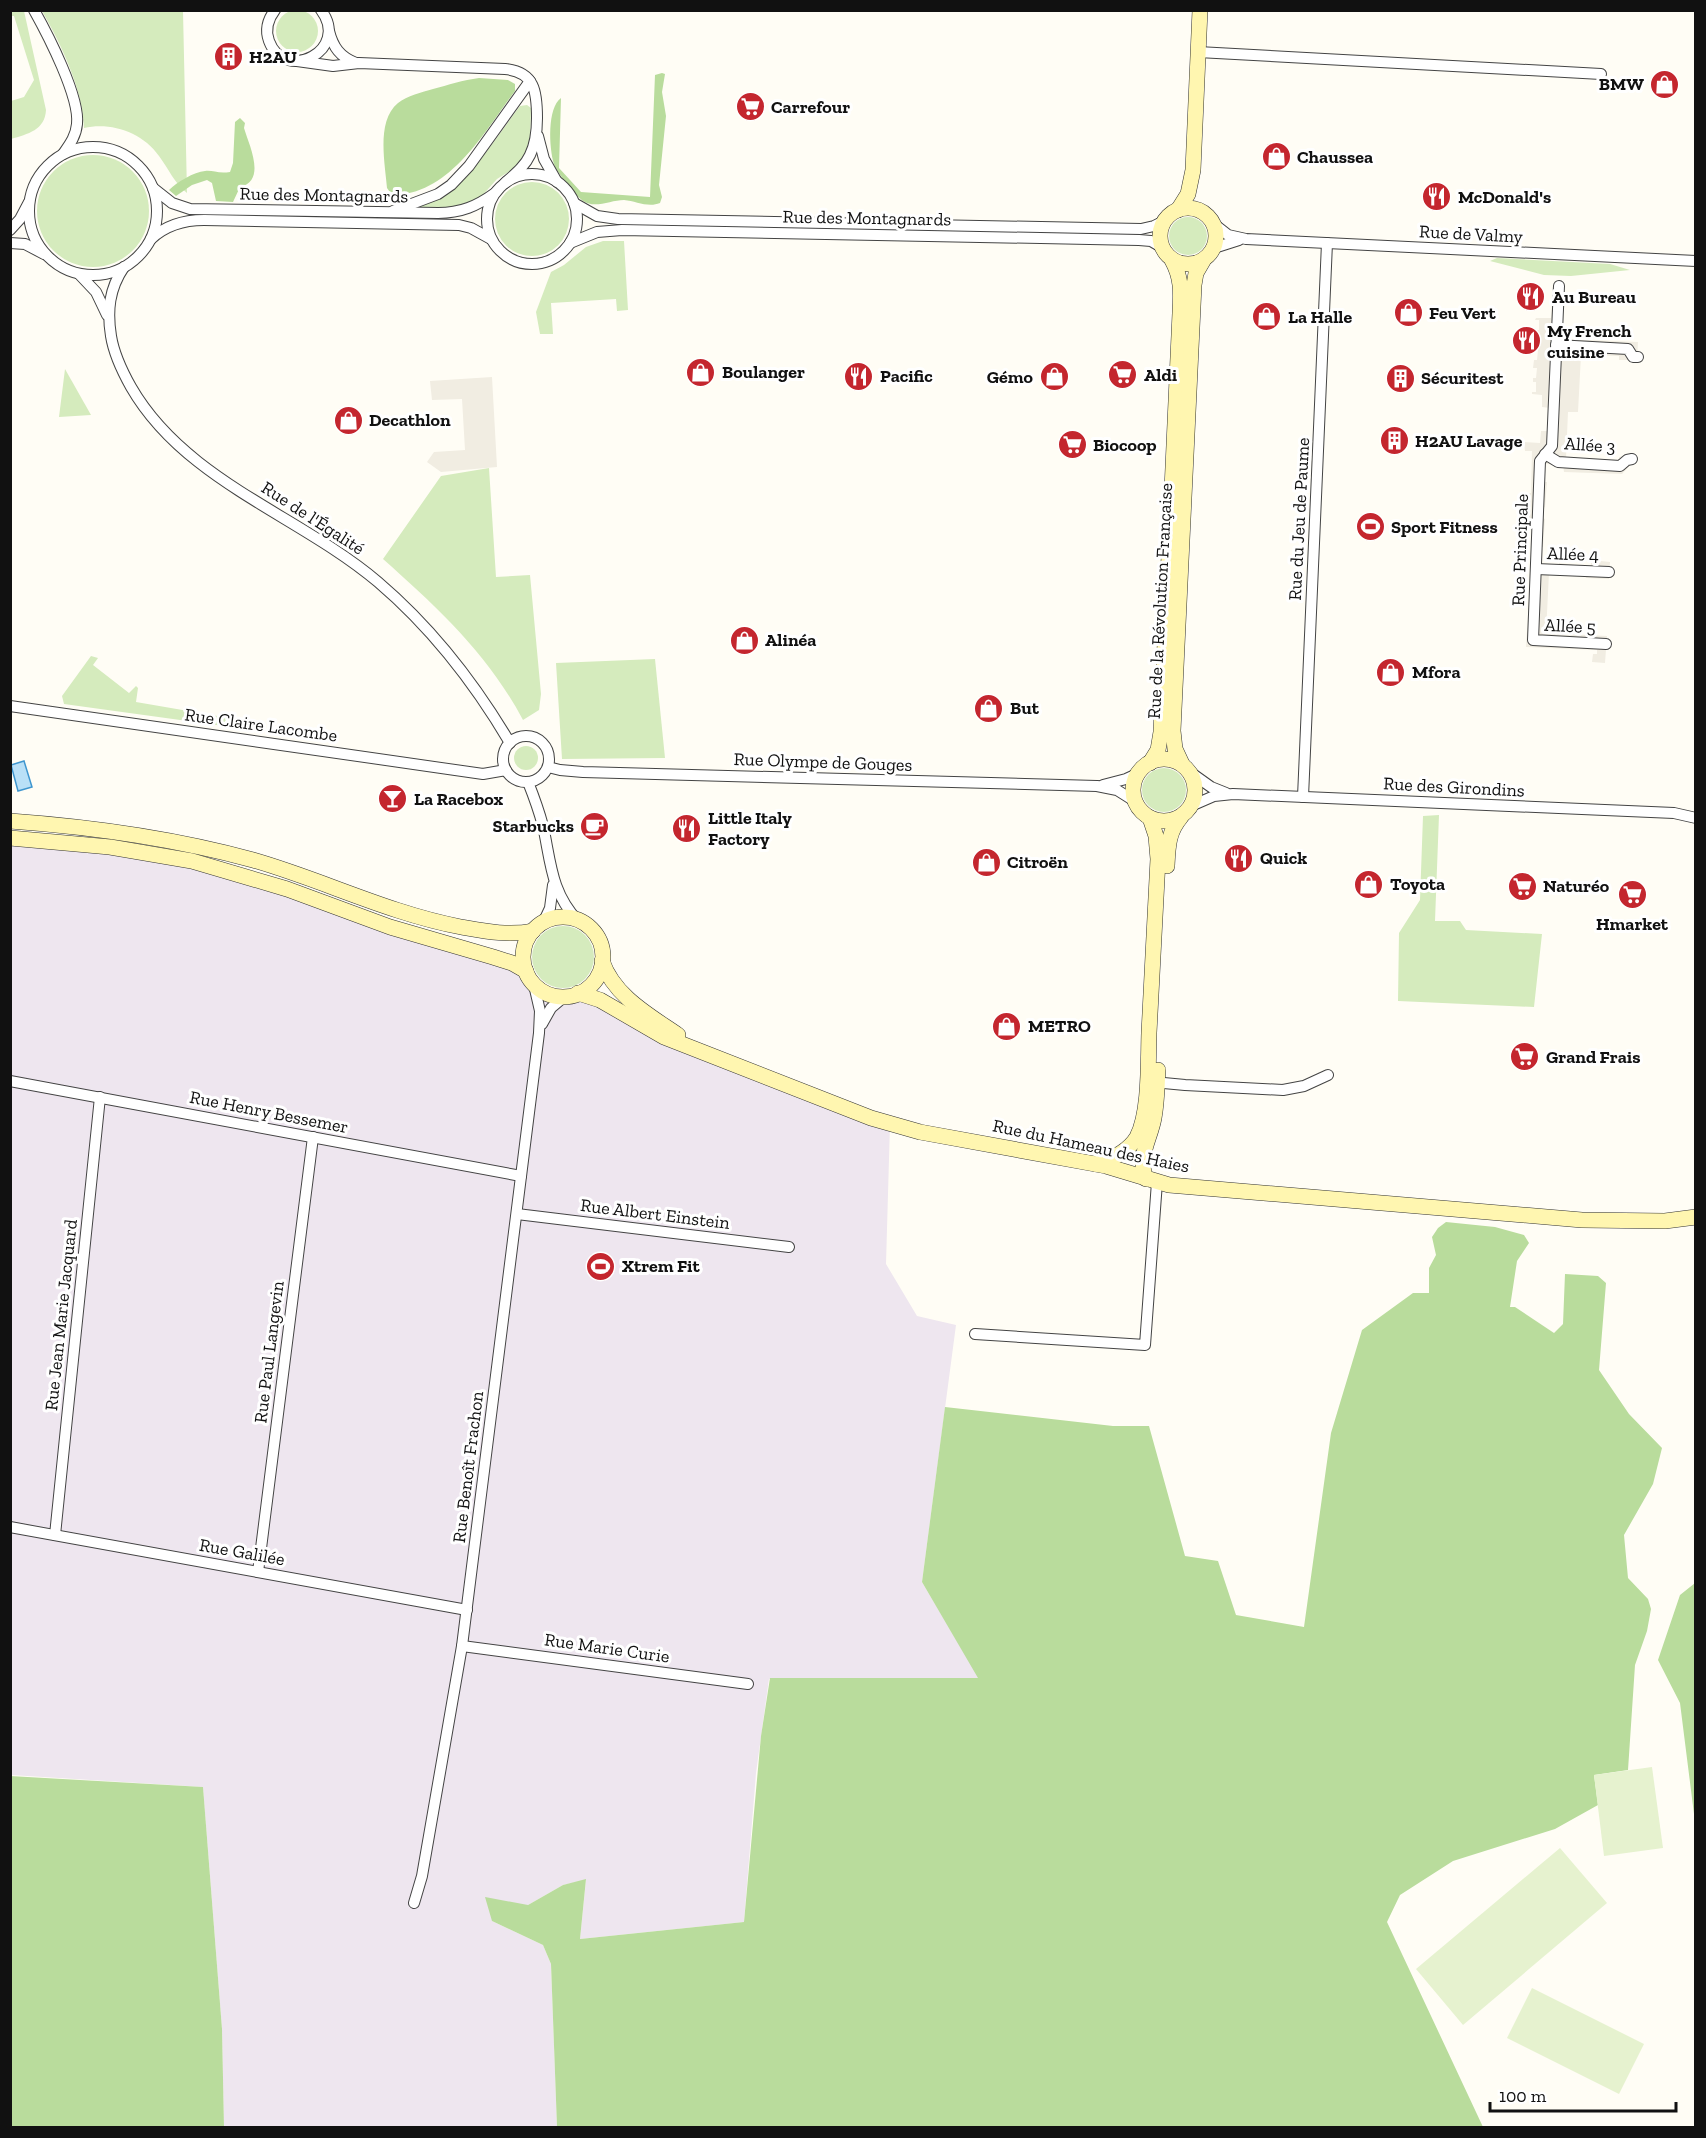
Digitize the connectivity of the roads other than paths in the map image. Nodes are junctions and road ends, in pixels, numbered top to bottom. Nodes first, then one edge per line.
1 (34, 10) edge
2 (275, 10) edge
3 (321, 10) edge
4 (1200, 10) edge
5 (329, 30) junction
6 (1198, 52) junction
7 (297, 61) junction
8 (359, 63) junction
9 (1602, 74) dead end
10 (530, 81) junction
11 (537, 126) junction
12 (62, 155) junction
13 (1193, 170) junction
14 (505, 183) junction
15 (558, 183) junction
16 (153, 188) junction
17 (495, 193) junction
18 (31, 200) junction
19 (574, 203) junction
20 (1178, 210) junction
21 (391, 212) junction
22 (1209, 219) junction
23 (1164, 221) junction
24 (10, 230) edge
25 (150, 239) junction
26 (491, 239) junction
27 (1246, 239) junction
28 (10, 243) edge
29 (570, 243) junction
30 (1327, 243) junction
31 (1214, 248) junction
32 (1168, 254) junction
33 (50, 258) junction
34 (1203, 261) junction
35 (1695, 261) edge
36 (123, 267) junction
37 (76, 272) junction
38 (1559, 286) dead end
39 (109, 321) junction
40 (1557, 345) junction
41 (1638, 357) dead end
42 (1542, 457) junction
43 (1632, 459) dead end
44 (1536, 569) junction
45 (1610, 572) dead end
46 (1533, 640) joint
47 (1606, 644) dead end
48 (10, 706) edge
49 (510, 743) junction
50 (548, 767) junction
51 (1144, 768) junction
52 (1186, 768) junction
53 (506, 770) junction
54 (528, 782) junction
55 (1097, 786) junction
56 (1233, 794) junction
57 (1303, 797) junction
58 (1136, 802) junction
59 (1695, 809) edge
60 (1186, 811) junction
61 (1674, 813) junction
62 (1150, 818) junction
63 (1695, 818) edge
64 (10, 821) edge
65 (10, 838) edge
66 (553, 879) junction
67 (578, 921) junction
68 (538, 927) junction
69 (602, 961) junction
70 (526, 971) junction
71 (534, 985) junction
72 (571, 995) junction
73 (539, 1033) junction
74 (701, 1050) junction
75 (1328, 1075) dead end
76 (1153, 1079) junction
77 (10, 1081) edge
78 (100, 1097) junction
79 (313, 1137) junction
80 (1096, 1164) junction
81 (521, 1176) junction
82 (1152, 1180) junction
83 (517, 1214) junction
84 (1695, 1216) edge
85 (1668, 1221) junction
86 (1695, 1223) edge
87 (789, 1247) dead end
88 (975, 1334) dead end
89 (10, 1527) edge
90 (55, 1535) junction
91 (258, 1572) junction
92 (467, 1610) junction
93 (462, 1646) junction
94 (748, 1684) dead end
95 (414, 1903) dead end

1 - 12 street
2 - 7 street
3 - 5 street
4 - 6 street
5 - 7 street
5 - 8 street
6 - 9 street
6 - 13 street
7 - 8 street
8 - 10 street
10 - 11 street
10 - 21 street
11 - 14 street
11 - 15 street
12 - 16 street
12 - 18 street
13 - 20 street
13 - 22 street
14 - 15 street
14 - 17 street
15 - 19 street
16 - 21 street, Rue des Montagnards
16 - 25 street
17 - 21 street, Rue des Montagnards
17 - 26 street
18 - 24 street
18 - 33 street
19 - 23 street, Rue des Montagnards
19 - 29 street
20 - 22 street
20 - 23 street
22 - 27 street, Rue de Valmy
22 - 31 street
23 - 32 street
25 - 26 street, Rue des Montagnards
25 - 36 street
26 - 29 street
27 - 30 street, Rue de Valmy
27 - 31 street, Rue de Valmy
28 - 33 street
29 - 32 street, Rue des Montagnards
30 - 35 street, Rue de Valmy
30 - 57 street, Rue du Jeu de Paume
31 - 34 street
32 - 34 street
32 - 51 street, Rue de la Révolution Française
33 - 37 street
34 - 52 street, Rue de la Révolution Française
36 - 37 street
36 - 39 street, Rue de l'Égalité
37 - 39 street, Rue de l'Égalité
38 - 40 street, Rue Principale
39 - 49 street, Rue de l'Égalité
40 - 41 street
40 - 42 street, Rue Principale
42 - 43 street, Allée 3
42 - 44 street, Rue Principale
44 - 45 street, Allée 4
44 - 46 street, Rue Principale
46 - 47 street, Allée 5
48 - 53 street, Rue Claire Lacombe
49 - 50 street
49 - 53 street
50 - 54 street
50 - 55 street, Rue Olympe de Gouges
51 - 52 street
51 - 55 street, Rue Olympe de Gouges
51 - 58 street
52 - 56 street, Rue des Girondins
52 - 60 street
53 - 54 street
54 - 66 street
55 - 58 street, Rue Olympe de Gouges
56 - 57 street, Rue des Girondins
56 - 60 street, Rue des Girondins
57 - 61 street, Rue des Girondins
58 - 62 street
59 - 61 street, Rue des Girondins
60 - 62 street
60 - 76 street
61 - 63 street, Rue des Girondins
62 - 76 street
64 - 68 street
65 - 70 street
66 - 67 street
66 - 68 street
67 - 68 street
67 - 69 street
68 - 70 street
69 - 72 street
69 - 74 street, Rue du Hameau des Haies
70 - 71 street
71 - 72 street
71 - 73 street, Rue Benoît Frachon
72 - 73 street, Rue Benoît Frachon
72 - 74 street, Rue du Hameau des Haies
73 - 81 street, Rue Benoît Frachon
74 - 80 street, Rue du Hameau des Haies
75 - 76 street
76 - 80 street
76 - 82 street
77 - 78 street, Rue Henry Bessemer
78 - 79 street, Rue Henry Bessemer
78 - 90 street, Rue Jean Marie Jacquard
79 - 81 street, Rue Henry Bessemer
79 - 91 street, Rue Paul Langevin
80 - 82 street, Rue du Hameau des Haies
81 - 83 street, Rue Benoît Frachon
82 - 85 street, Rue du Hameau des Haies
82 - 88 street
83 - 87 street, Rue Albert Einstein
83 - 92 street, Rue Benoît Frachon
84 - 85 street, Rue du Hameau des Haies
85 - 86 street, Rue du Hameau des Haies
89 - 90 street, Rue Galilée
90 - 91 street, Rue Galilée
91 - 92 street, Rue Galilée
92 - 93 street, Rue Benoît Frachon
93 - 94 street, Rue Marie Curie
93 - 95 street, Rue Benoît Frachon

